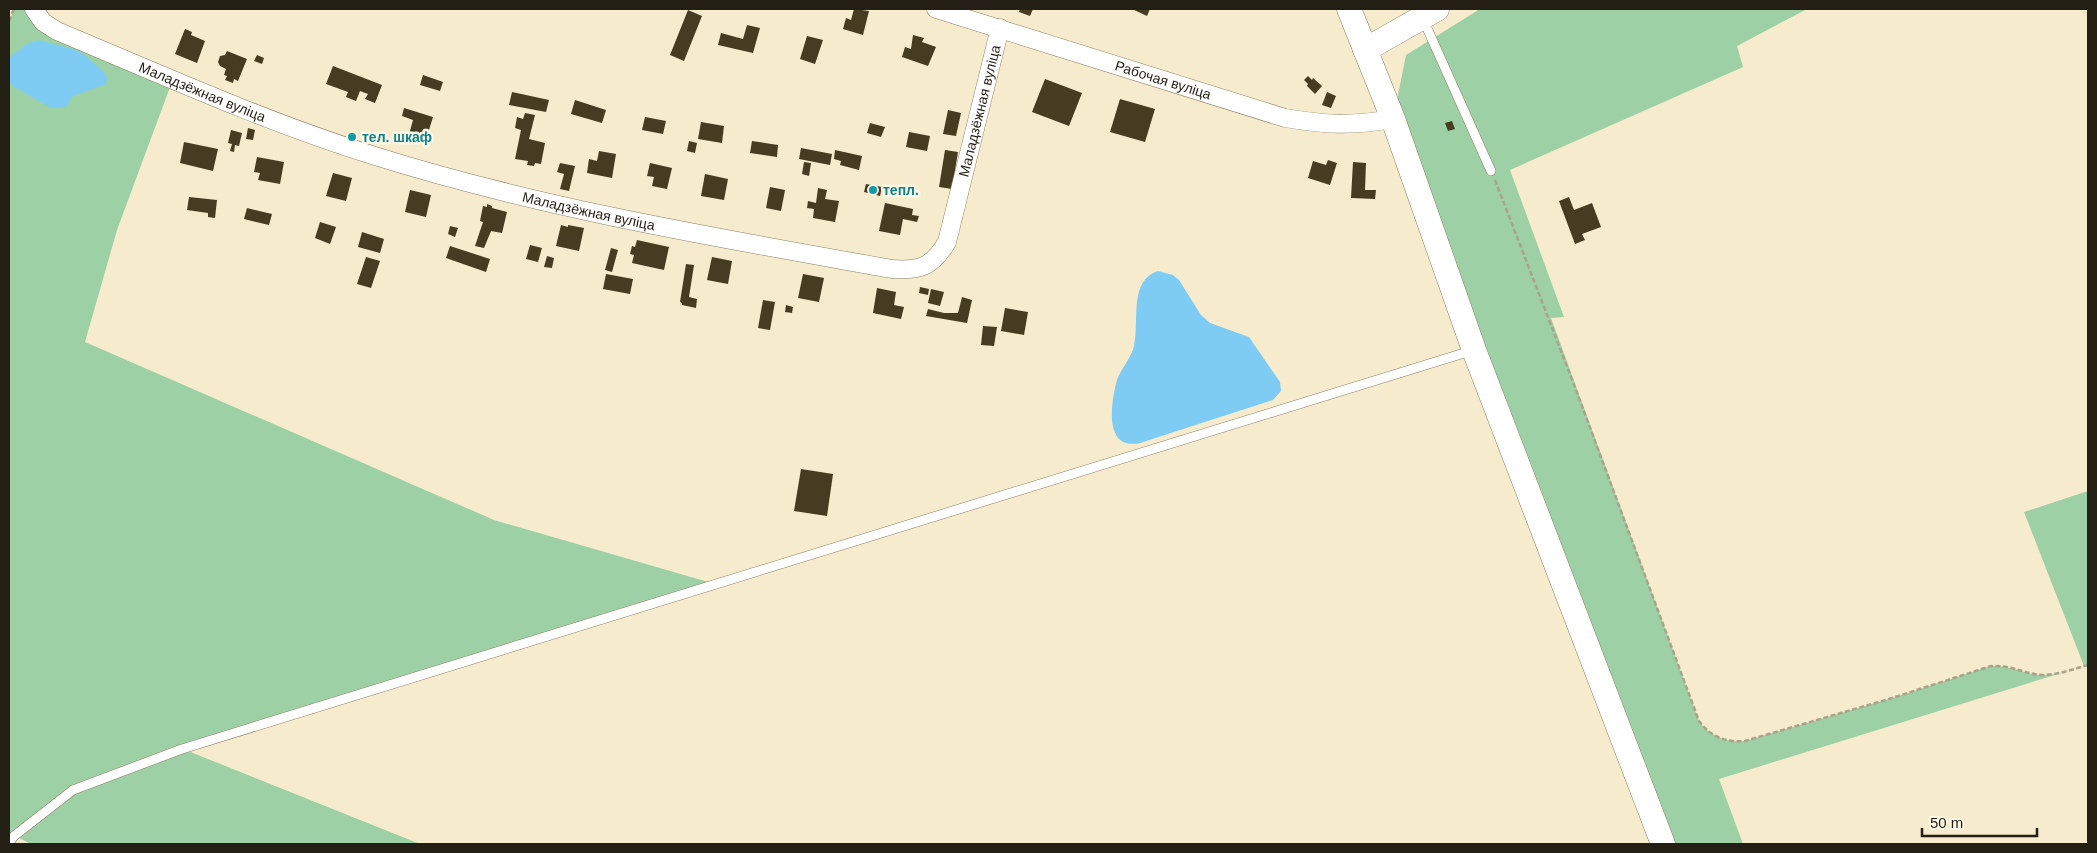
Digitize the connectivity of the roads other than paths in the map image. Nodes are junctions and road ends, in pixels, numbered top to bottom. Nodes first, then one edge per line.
1 (34, 9) edge
2 (936, 9) edge
3 (1349, 9) edge
4 (1430, 13) edge
5 (1000, 28) junction
6 (1364, 50) junction
7 (1393, 120) junction
8 (1491, 171) road end
9 (1474, 350) junction
10 (9, 843) edge
11 (1664, 844) edge

1 - 5 street, Маладзёжная вуліца
2 - 5 street, Рабочая вуліца
3 - 6 main road
4 - 6 main road
4 - 8 lane
5 - 7 street, Рабочая вуліца
6 - 7 main road
7 - 9 main road
9 - 10 lane
9 - 11 main road

